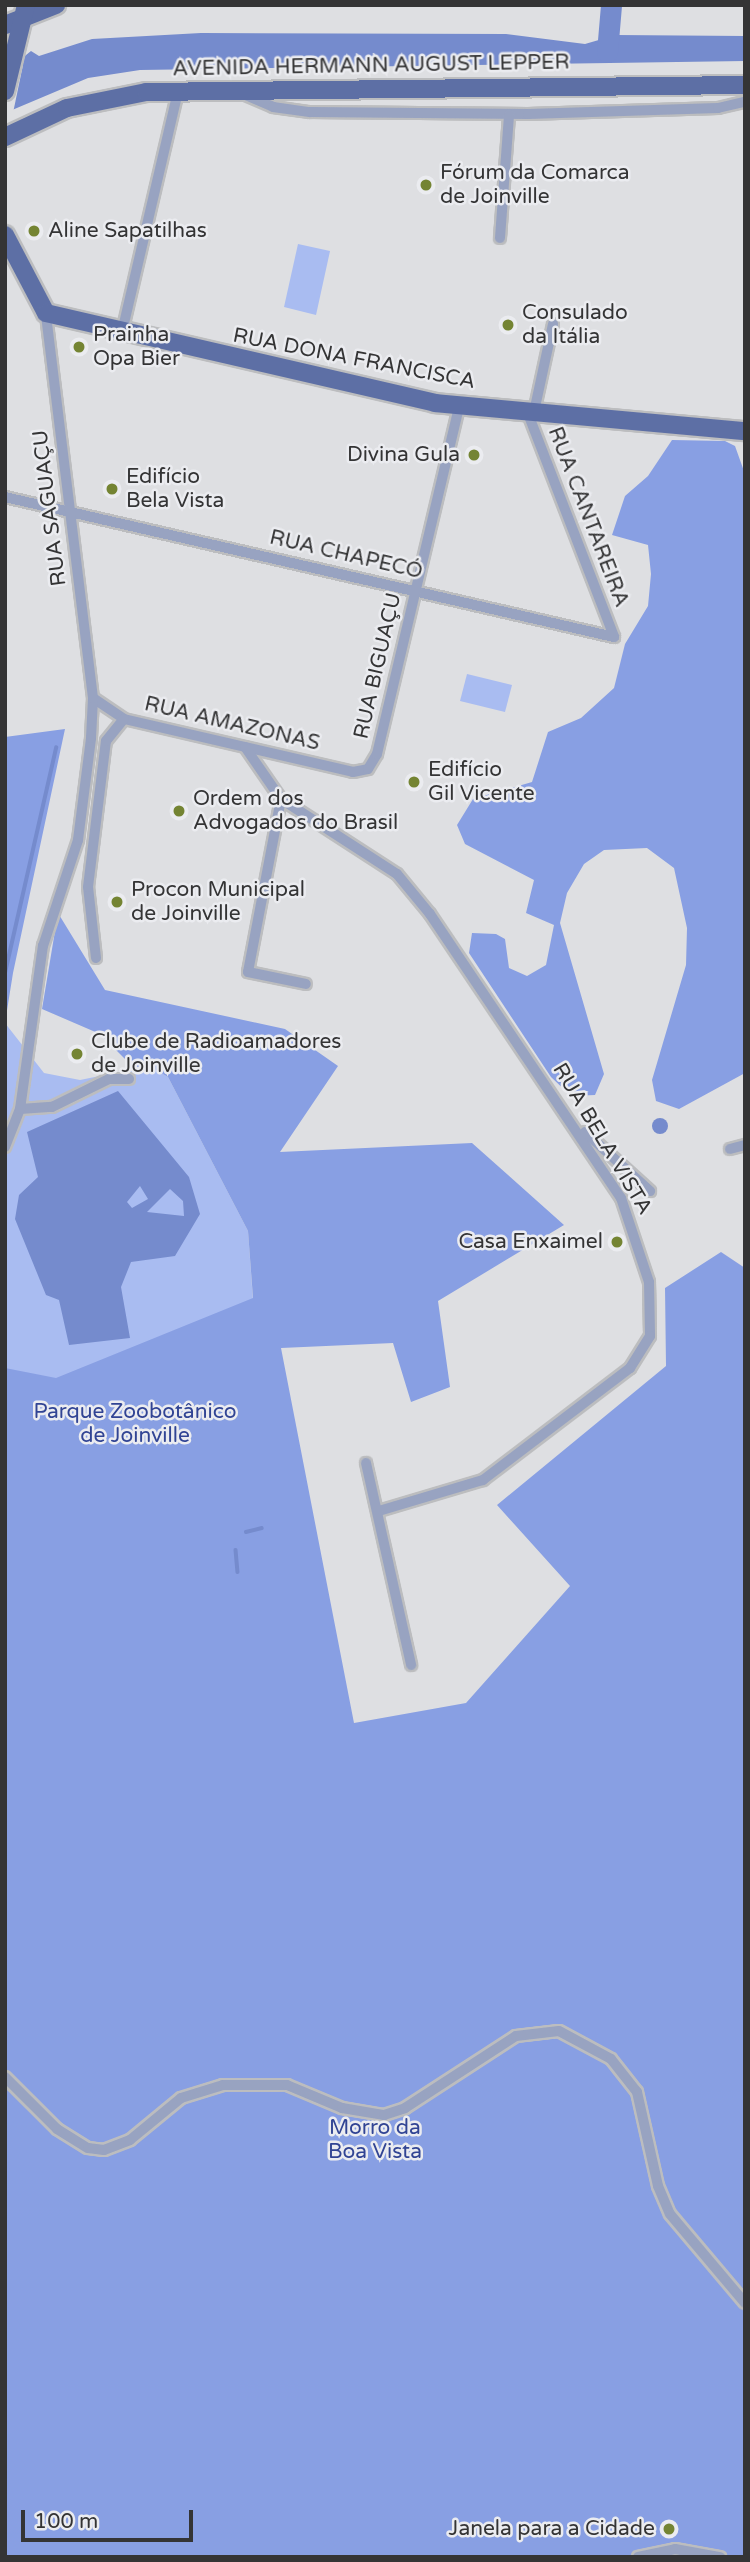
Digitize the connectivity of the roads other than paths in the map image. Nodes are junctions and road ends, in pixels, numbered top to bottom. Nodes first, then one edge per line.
1 (56, 5) edge
2 (25, 10) edge
3 (5, 25) edge
4 (10, 55) edge
5 (745, 85) edge
6 (557, 87) junction
7 (5, 90) edge
8 (235, 90) junction
9 (178, 91) junction
10 (745, 102) edge
11 (584, 108) junction
12 (509, 114) junction
13 (5, 137) edge
14 (5, 235) edge
15 (500, 238) dead end
16 (46, 313) junction
17 (553, 324) dead end
18 (122, 332) junction
19 (459, 406) junction
20 (530, 412) junction
21 (745, 432) edge
22 (5, 497) edge
23 (70, 511) junction
24 (415, 591) junction
25 (614, 637) joint
26 (93, 698) junction
27 (124, 719) junction
28 (245, 747) junction
29 (105, 751) junction
30 (90, 752) junction
31 (368, 769) joint
32 (281, 799) junction
33 (83, 811) junction
34 (98, 825) junction
35 (79, 835) junction
36 (96, 958) dead end
37 (306, 984) dead end
38 (129, 1079) dead end
39 (20, 1110) junction
40 (575, 1123) junction
41 (745, 1145) edge
42 (5, 1147) edge
43 (730, 1149) dead end
44 (650, 1191) dead end
45 (366, 1463) dead end
46 (379, 1511) junction
47 (411, 1665) dead end
48 (5, 2077) edge
49 (745, 2303) edge
50 (638, 2557) edge
51 (719, 2557) edge

1 - 2 main road
2 - 3 main road
2 - 4 main road
4 - 7 main road
5 - 6 main road, AVENIDA HERMANN AUGUST LEPPER
6 - 8 main road, AVENIDA HERMANN AUGUST LEPPER
6 - 11 street
8 - 9 main road, AVENIDA HERMANN AUGUST LEPPER
8 - 12 street
9 - 13 main road, AVENIDA HERMANN AUGUST LEPPER
9 - 18 street
10 - 11 street
11 - 12 street
12 - 15 street
14 - 16 main road
16 - 18 main road, RUA DONA FRANCISCA
16 - 23 street, RUA SAGUAÇU
17 - 20 street
18 - 19 main road, RUA DONA FRANCISCA
19 - 20 main road, RUA DONA FRANCISCA
19 - 24 street, RUA BIGUAÇU
20 - 21 main road, RUA DONA FRANCISCA
20 - 25 street, RUA CANTAREIRA
22 - 23 street, RUA CHAPECÓ
23 - 24 street, RUA CHAPECÓ
23 - 26 street, RUA SAGUAÇU
24 - 25 street, RUA CHAPECÓ
24 - 31 street, RUA BIGUAÇU
26 - 27 street, RUA AMAZONAS
26 - 30 street, RUA SAGUAÇU
27 - 28 street, RUA AMAZONAS
27 - 29 street
28 - 31 street, RUA AMAZONAS
28 - 32 street, RUA BELA VISTA
29 - 30 street
29 - 34 street
30 - 33 street, RUA SAGUAÇU
32 - 37 street
32 - 40 street, RUA BELA VISTA
33 - 34 street
33 - 35 street, RUA SAGUAÇU
34 - 35 street
34 - 36 street
35 - 39 street, RUA SAGUAÇU
38 - 39 street
39 - 42 street, RUA SAGUAÇU
40 - 44 street
40 - 46 street, RUA BELA VISTA
41 - 43 street
45 - 46 street
46 - 47 street
48 - 49 street
50 - 51 street

